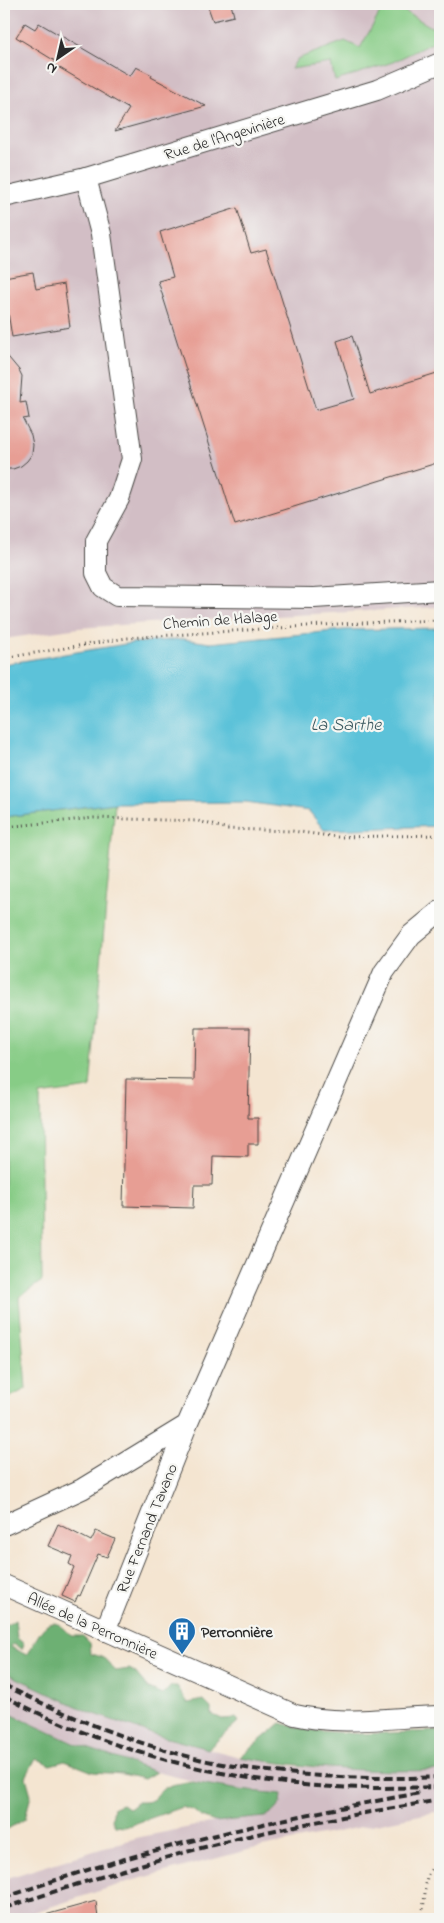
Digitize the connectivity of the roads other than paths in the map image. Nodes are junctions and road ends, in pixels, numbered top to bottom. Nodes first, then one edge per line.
1 (440, 63) edge
2 (86, 178) junction
3 (4, 197) edge
4 (440, 590) edge
5 (440, 911) edge
6 (187, 1425) junction
7 (4, 1525) edge
8 (4, 1585) edge
9 (105, 1631) junction
10 (440, 1716) edge

1 - 2 street, Rue de l'Angevinière
2 - 3 street, Rue de l'Angevinière
2 - 4 street
5 - 6 street, Rue Fernand Tavano
6 - 7 street
6 - 9 street, Rue Fernand Tavano
8 - 9 street, Allée de la Perronnière
9 - 10 street, Allée de la Perronnière

